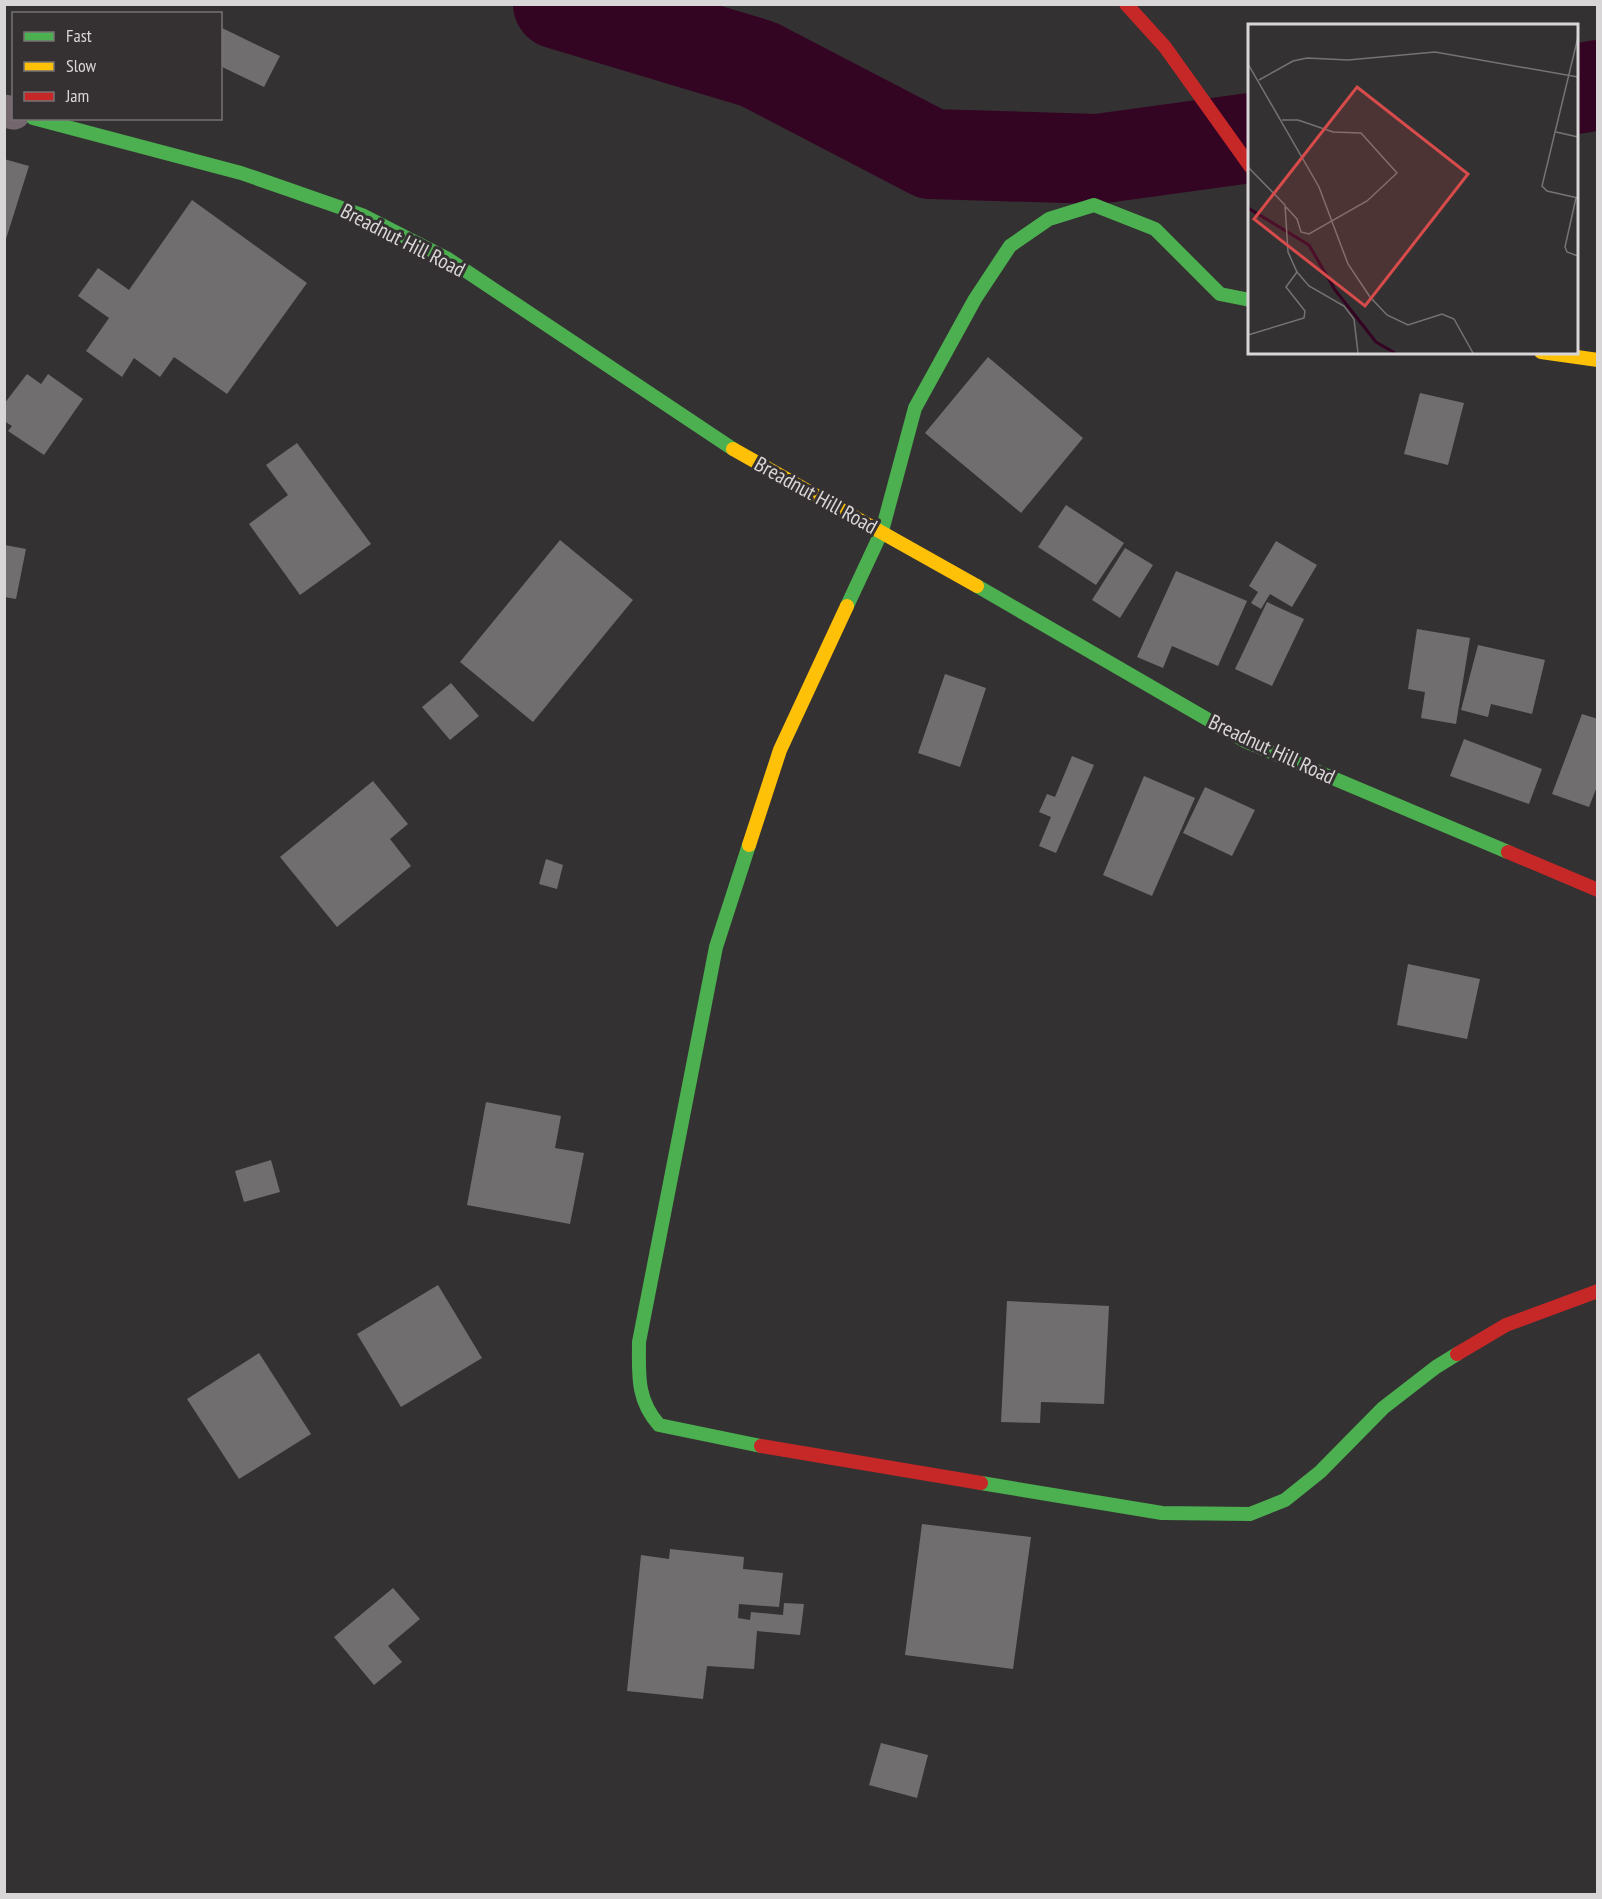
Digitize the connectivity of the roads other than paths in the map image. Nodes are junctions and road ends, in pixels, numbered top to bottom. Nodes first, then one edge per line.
1 (1126, 4) edge
2 (41, 120) edge
3 (1248, 163) edge
4 (1248, 300) edge
5 (1555, 354) edge
6 (1598, 360) edge
7 (882, 531) junction
8 (1598, 890) edge
9 (1598, 1290) edge

1 - 3 street
2 - 7 street, Breadnut Hill Road
4 - 7 street
5 - 6 street
7 - 8 street, Breadnut Hill Road
7 - 9 street

